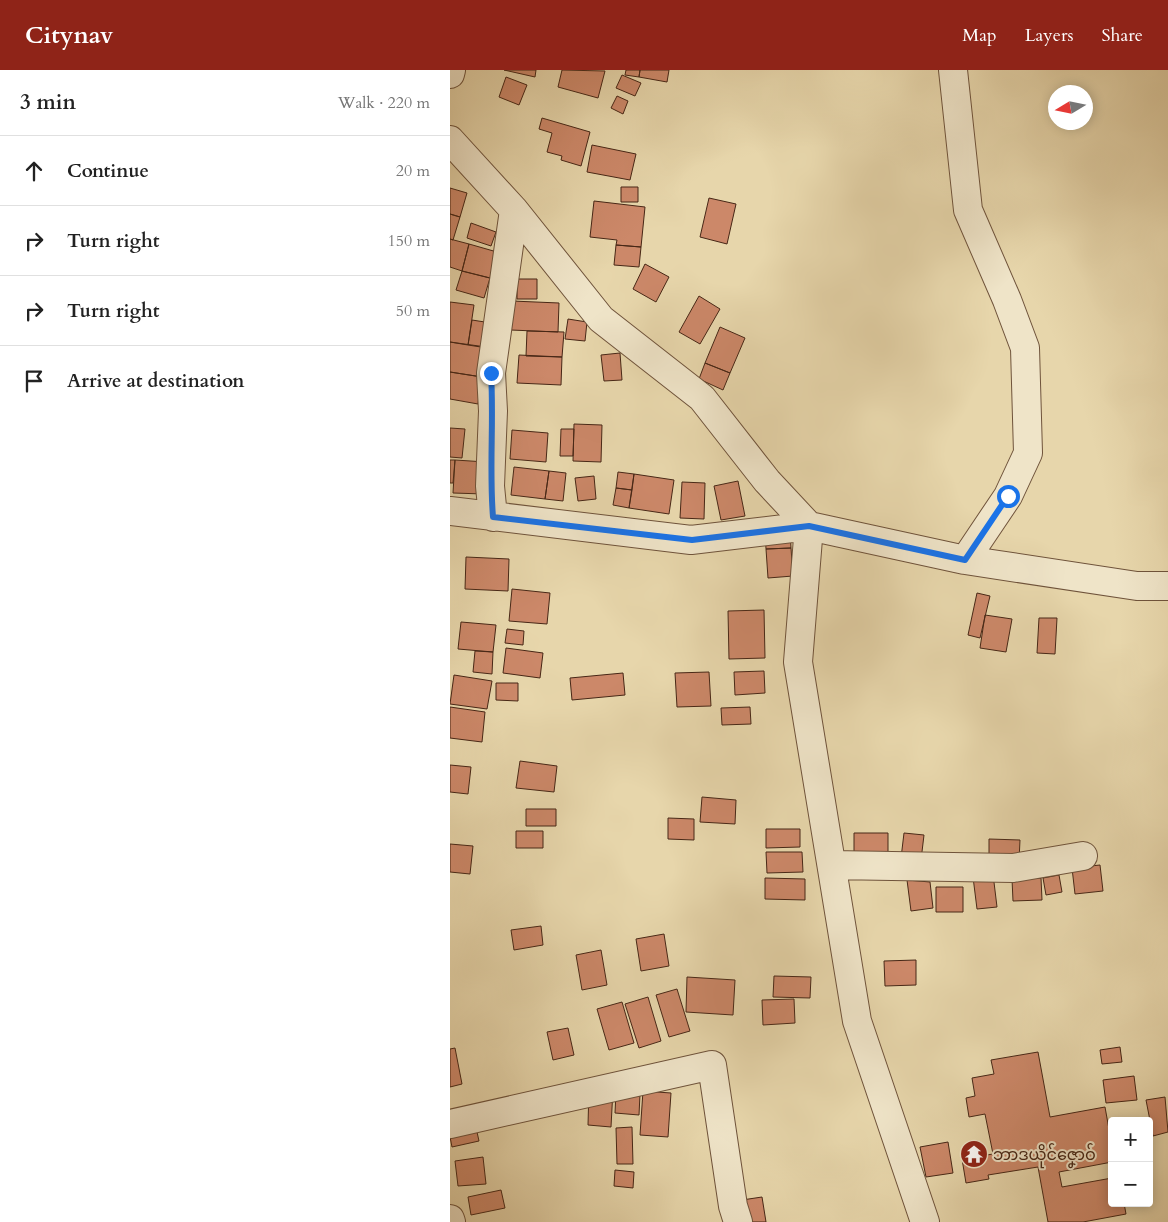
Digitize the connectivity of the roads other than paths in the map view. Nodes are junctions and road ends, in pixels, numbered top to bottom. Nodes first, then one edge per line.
1 (451, 70) edge
2 (953, 70) edge
3 (450, 74) edge
4 (450, 140) edge
5 (514, 210) junction
6 (450, 510) edge
7 (493, 517) junction
8 (809, 526) junction
9 (965, 560) junction
10 (1168, 586) edge
11 (1082, 856) dead end
12 (832, 865) junction
13 (450, 1124) edge
14 (738, 1222) edge
15 (925, 1222) edge

1 - 3 street
2 - 9 street
4 - 5 street
5 - 7 street
5 - 8 street
6 - 7 street
7 - 8 street
8 - 9 street
8 - 12 street
9 - 10 street
11 - 12 street
12 - 15 street
13 - 14 street

